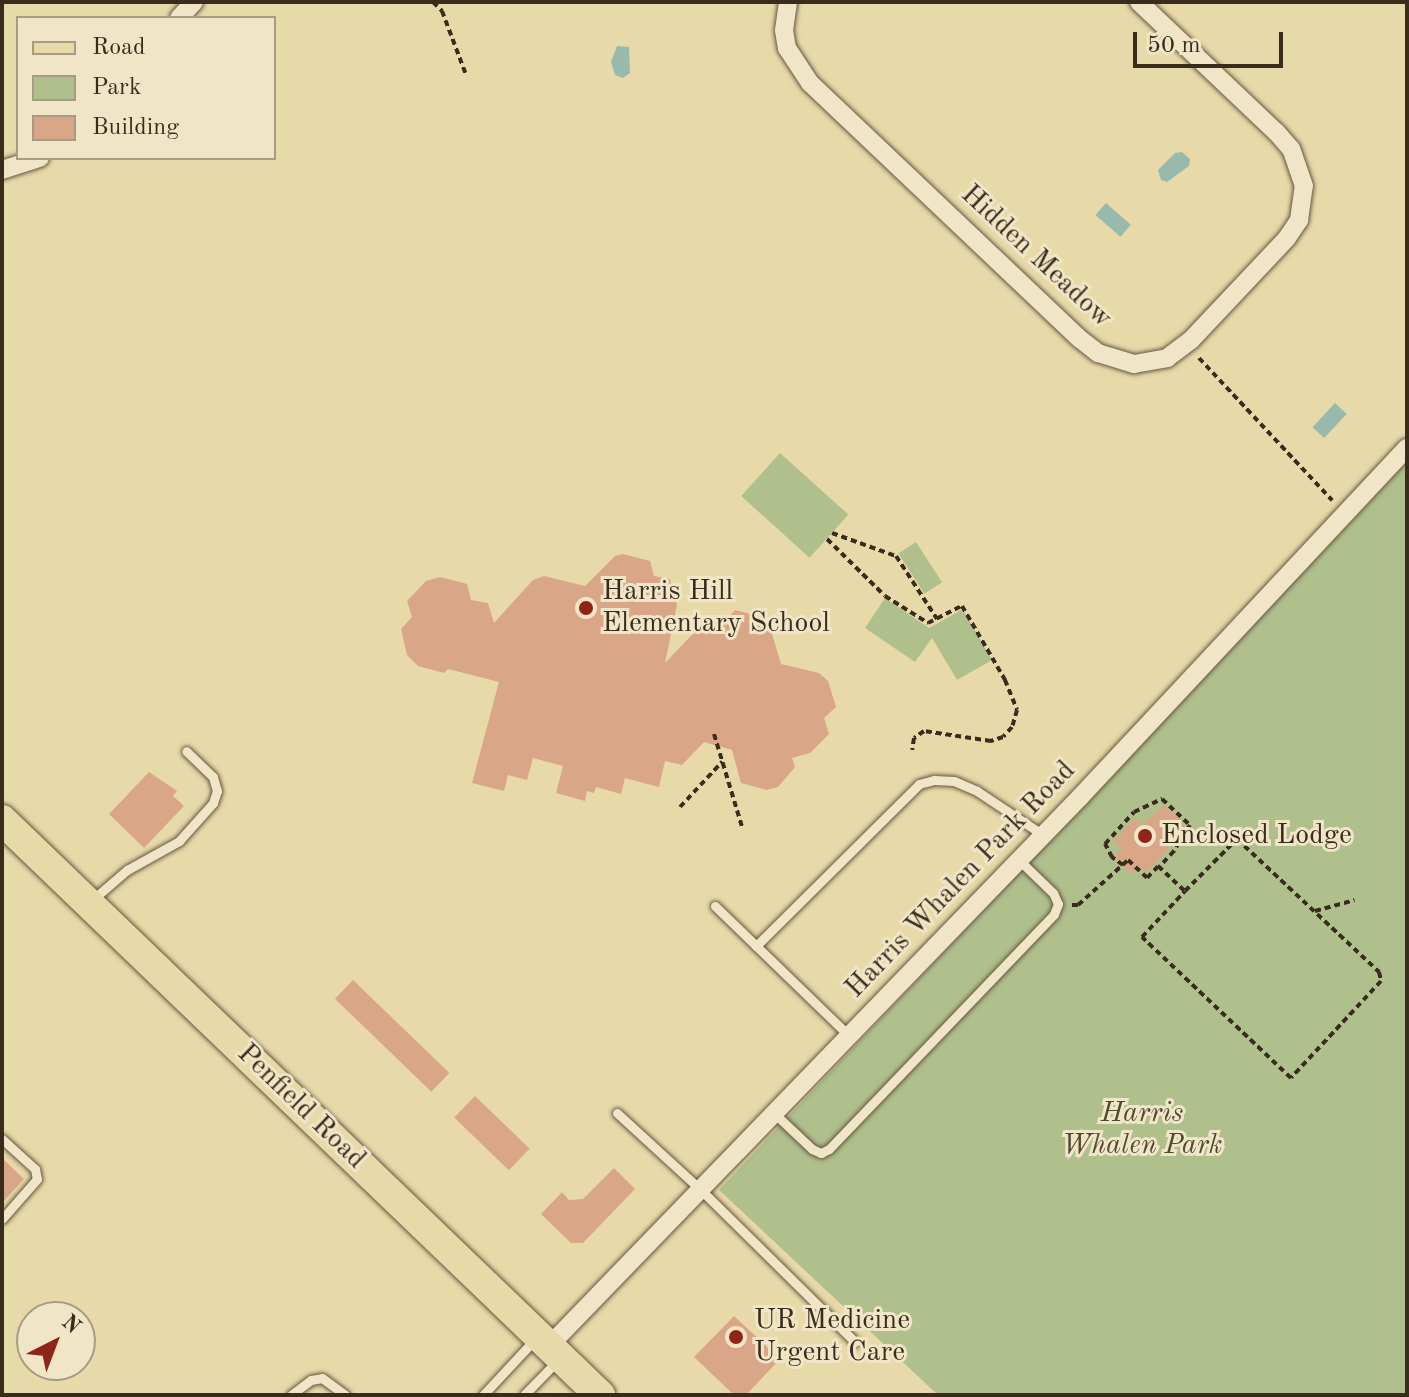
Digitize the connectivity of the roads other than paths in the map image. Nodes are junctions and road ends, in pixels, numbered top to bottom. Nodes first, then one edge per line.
1 (788, 2) edge
2 (1139, 2) edge
3 (34, 160) edge
4 (2, 170) edge
5 (1407, 448) edge
6 (186, 751) dead end
7 (2, 820) edge
8 (1043, 835) junction
9 (1019, 860) junction
10 (89, 904) junction
11 (715, 906) dead end
12 (756, 946) junction
13 (850, 1037) junction
14 (617, 1113) dead end
15 (776, 1115) junction
16 (2, 1139) edge
17 (702, 1191) junction
18 (2, 1219) edge
19 (855, 1342) dead end
20 (549, 1346) junction
21 (291, 1395) edge
22 (345, 1395) edge
23 (483, 1395) edge
24 (524, 1395) edge
25 (600, 1395) edge

1 - 2 street, Hidden Meadow
3 - 4 street
5 - 8 street, Harris Whalen Park Road
6 - 10 lane
7 - 10 main road, Penfield Road
8 - 9 street, Harris Whalen Park Road
8 - 12 lane
9 - 13 street, Harris Whalen Park Road
9 - 15 lane
10 - 20 main road, Penfield Road
11 - 12 lane
12 - 13 lane
13 - 15 street, Harris Whalen Park Road
14 - 17 lane
15 - 17 street, Harris Whalen Park Road
16 - 18 lane
17 - 19 lane
17 - 20 street, Harris Whalen Park Road
20 - 23 lane
20 - 24 lane
20 - 25 main road, Penfield Road
21 - 22 lane

